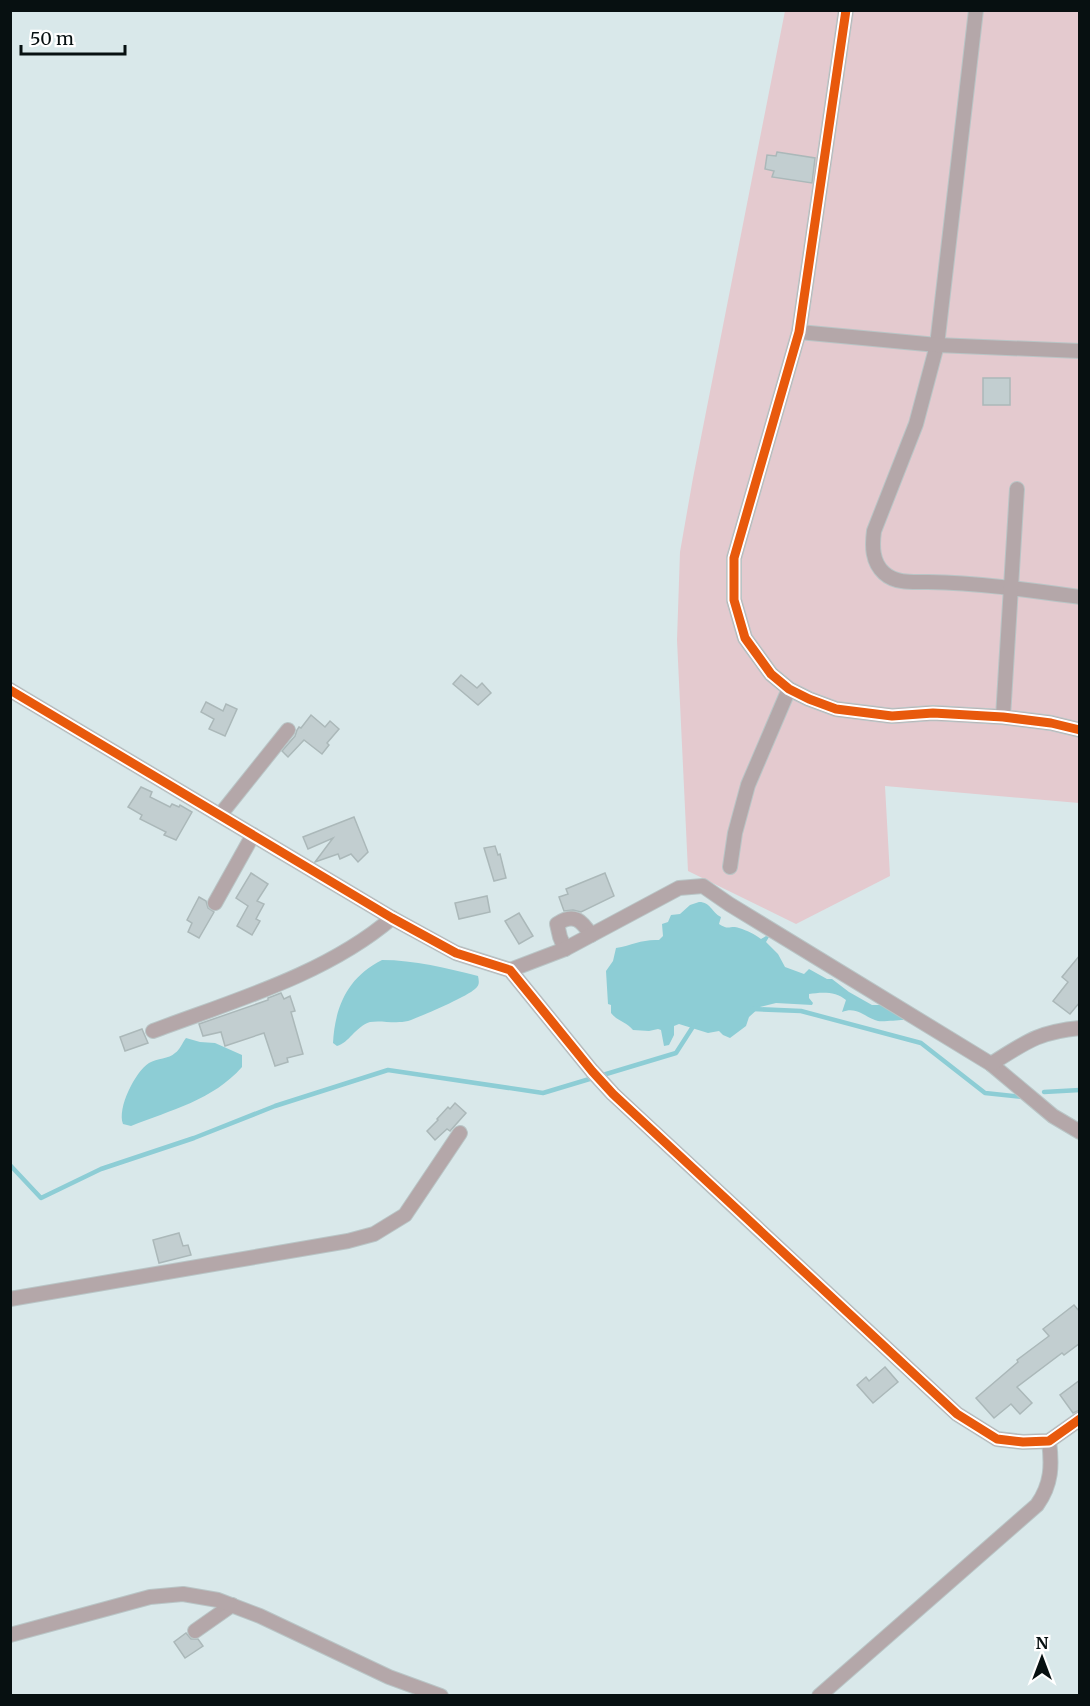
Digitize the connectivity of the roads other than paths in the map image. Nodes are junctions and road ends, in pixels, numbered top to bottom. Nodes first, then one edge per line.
1 (846, 10) edge
2 (976, 10) edge
3 (799, 332) junction
4 (938, 345) junction
5 (1080, 351) edge
6 (1017, 489) dead end
7 (1011, 587) junction
8 (1080, 597) edge
9 (789, 688) junction
10 (10, 690) edge
11 (1003, 717) junction
12 (288, 730) dead end
13 (1080, 730) edge
14 (220, 815) junction
15 (253, 835) junction
16 (730, 867) dead end
17 (216, 903) dead end
18 (392, 918) junction
19 (591, 935) junction
20 (565, 949) junction
21 (513, 974) junction
22 (1080, 1028) edge
23 (153, 1031) dead end
24 (991, 1064) junction
25 (1080, 1132) edge
26 (460, 1133) dead end
27 (10, 1299) edge
28 (1080, 1419) edge
29 (1049, 1441) junction
30 (232, 1605) junction
31 (195, 1631) dead end
32 (10, 1635) edge
33 (441, 1695) edge
34 (819, 1695) edge

1 - 3 street
2 - 4 street
3 - 4 street
3 - 9 street
4 - 5 street
4 - 7 street
6 - 7 street
7 - 8 street
7 - 11 street
9 - 11 street
9 - 16 street
10 - 14 street
11 - 13 street
12 - 14 street
14 - 15 street
15 - 17 street
15 - 18 street
18 - 21 street
18 - 23 street
19 - 20 street
19 - 20 street
19 - 24 street
20 - 21 street
21 - 29 street
22 - 24 street
24 - 25 street
26 - 27 street
28 - 29 street
29 - 34 street
30 - 31 street
30 - 32 street
30 - 33 street

